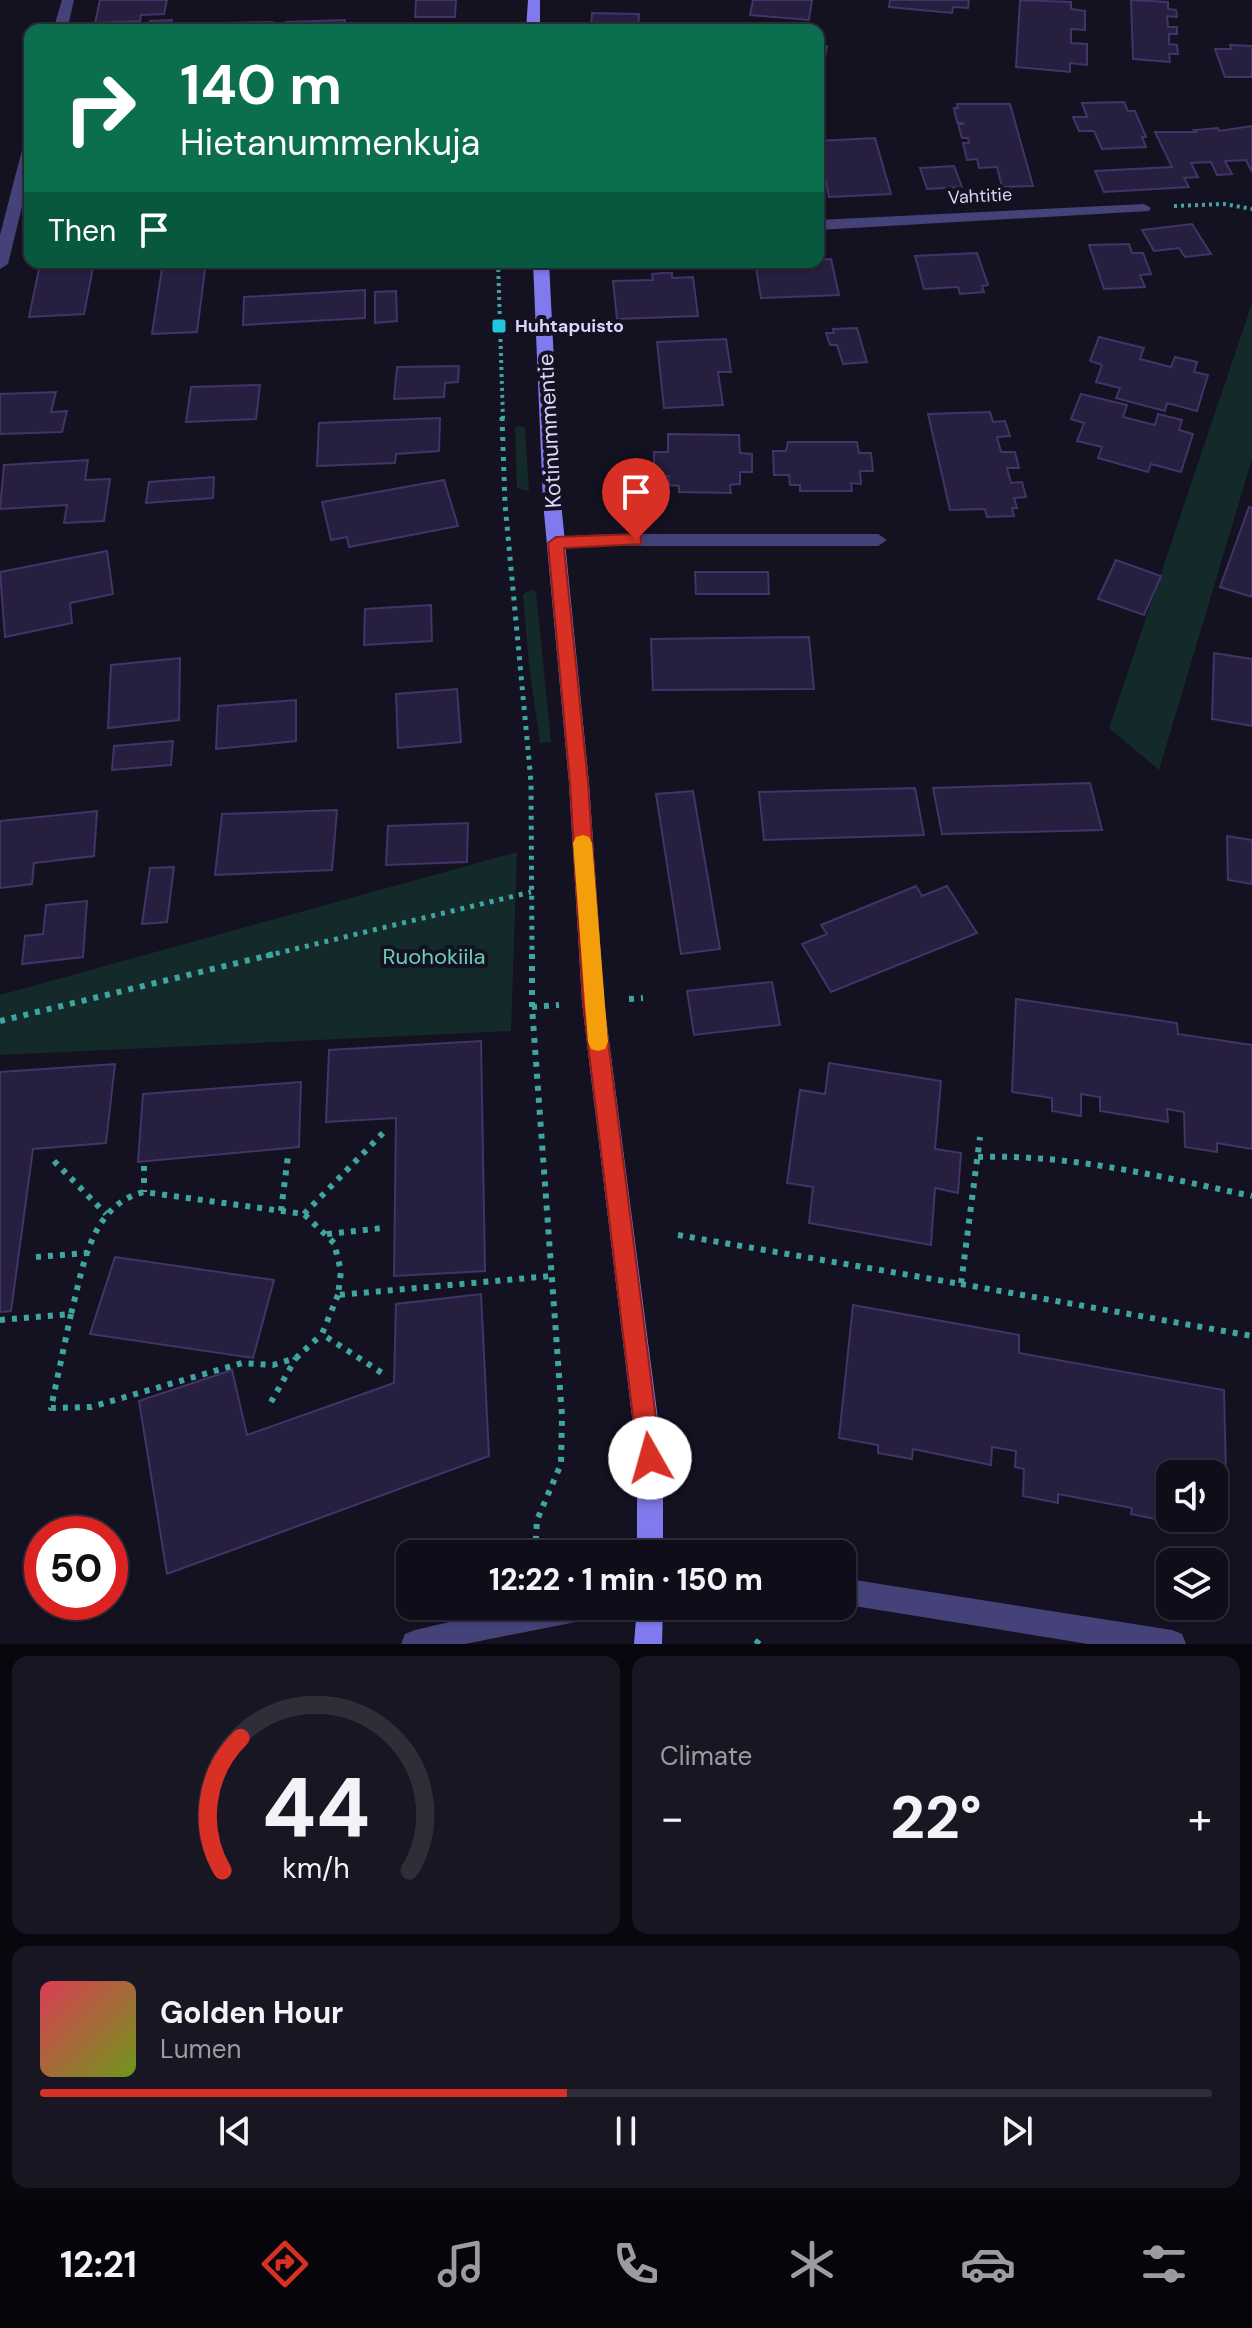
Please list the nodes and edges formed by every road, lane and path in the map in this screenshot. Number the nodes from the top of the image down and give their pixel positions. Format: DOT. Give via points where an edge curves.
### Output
graph roads {
  1 [pos="68,0"];
  2 [pos="534,0"];
  3 [pos="62,24"];
  4 [pos="533,24"];
  5 [pos="24,170"];
  6 [pos="1144,208"];
  7 [pos="1252,209"];
  8 [pos="824,225"];
  9 [pos="0,264"];
  10 [pos="498,268"];
  11 [pos="541,268"];
  12 [pos="878,540"];
  13 [pos="556,543"];
  14 [pos="531,892"];
  15 [pos="0,1021"];
  16 [pos="383,1133"];
  17 [pos="980,1137"];
  18 [pos="288,1156"];
  19 [pos="978,1157"];
  20 [pos="54,1161"];
  21 [pos="144,1166"];
  22 [pos="144,1192"];
  23 [pos="1252,1196"];
  24 [pos="281,1211"];
  25 [pos="106,1214"];
  26 [pos="304,1214"];
  27 [pos="383,1228"];
  28 [pos="326,1234"];
  29 [pos="678,1235"];
  30 [pos="88,1253"];
  31 [pos="36,1257"];
  32 [pos="551,1276"];
  33 [pos="961,1284"];
  34 [pos="338,1295"];
  35 [pos="71,1314"];
  36 [pos="0,1320"];
  37 [pos="322,1334"];
  38 [pos="1252,1336"];
  39 [pos="296,1358"];
  40 [pos="382,1373"];
  41 [pos="271,1402"];
  42 [pos="536,1540"];
  43 [pos="650,1540"];
  44 [pos="856,1593"];
  45 [pos="512,1620"];
  46 [pos="649,1620"];
  47 [pos="415,1644"];
  48 [pos="648,1644"];
  49 [pos="1172,1644"];
  1 -- 3 [label="street"];
  2 -- 4 [label="main road"];
  5 -- 9 [label="street"];
  6 -- 7 [label="path" via="1210,203"];
  6 -- 8 [label="street, Vahtitie"];
  10 -- 14 [label="path" via="505,504 531,782"];
  11 -- 13 [label="main road, Kotinummentie"];
  12 -- 13 [label="street"];
  13 -- 43 [label="main road, Kotinummentie" via="593,1002 650,1458"];
  14 -- 15 [label="path"];
  14 -- 32 [label="path" via="532,1007"];
  16 -- 26 [label="path"];
  17 -- 19 [label="path"];
  18 -- 24 [label="path"];
  19 -- 23 [label="path" via="1015,1154 1076,1160"];
  19 -- 33 [label="path"];
  20 -- 25 [label="path"];
  21 -- 22 [label="path"];
  22 -- 24 [label="path"];
  22 -- 25 [label="path" via="122,1198"];
  24 -- 26 [label="path"];
  25 -- 30 [label="path"];
  26 -- 28 [label="path"];
  27 -- 28 [label="path"];
  28 -- 34 [label="path" via="334,1243 341,1271"];
  29 -- 33 [label="path"];
  30 -- 31 [label="path"];
  30 -- 35 [label="path"];
  32 -- 34 [label="path"];
  32 -- 42 [label="path" via="561,1464 537,1520"];
  33 -- 38 [label="path"];
  34 -- 37 [label="path"];
  35 -- 36 [label="path"];
  35 -- 39 [label="path" via="51,1408 91,1407 242,1363 273,1365"];
  37 -- 39 [label="path"];
  37 -- 40 [label="path"];
  39 -- 41 [label="path"];
  44 -- 49 [label="street"];
  45 -- 47 [label="street"];
  46 -- 48 [label="main road"];
}
